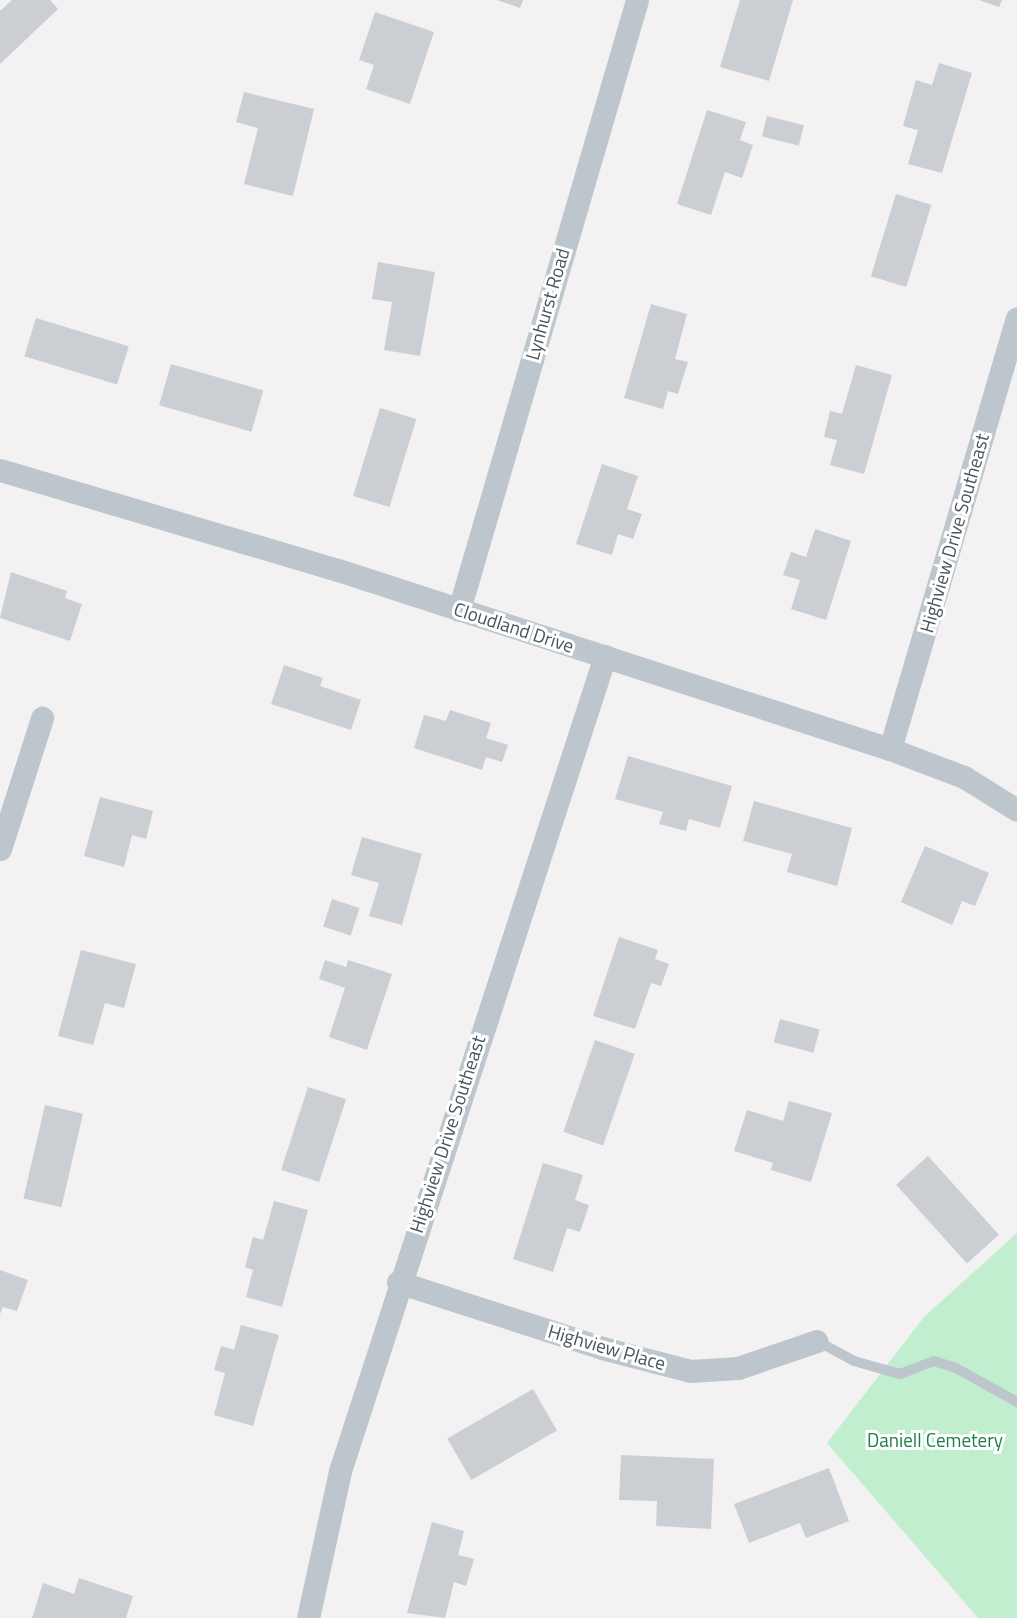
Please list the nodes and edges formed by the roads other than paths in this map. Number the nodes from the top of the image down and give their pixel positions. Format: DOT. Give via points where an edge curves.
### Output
graph roads {
  1 [pos="637,0"];
  2 [pos="1017,318"];
  3 [pos="0,470"];
  4 [pos="459,610"];
  5 [pos="604,656"];
  6 [pos="42,718"];
  7 [pos="890,749"];
  8 [pos="1017,810"];
  9 [pos="0,849"];
  10 [pos="398,1282"];
  11 [pos="817,1341"];
  12 [pos="1017,1402"];
  13 [pos="308,1618"];
  1 -- 4 [label="street, Lynhurst Road"];
  2 -- 7 [label="street, Highview Drive Southeast"];
  3 -- 4 [label="street, Cloudland Drive"];
  4 -- 5 [label="street, Cloudland Drive"];
  5 -- 7 [label="street, Cloudland Drive"];
  5 -- 10 [label="street, Highview Drive Southeast"];
  6 -- 9 [label="street"];
  7 -- 8 [label="street, Cloudland Drive" via="964,777"];
  10 -- 11 [label="street, Highview Place" via="602,1348 690,1371 738,1368"];
  10 -- 13 [label="street, Highview Drive Southeast" via="340,1471"];
  11 -- 12 [label="lane" via="854,1361 900,1374 934,1361"];
}
